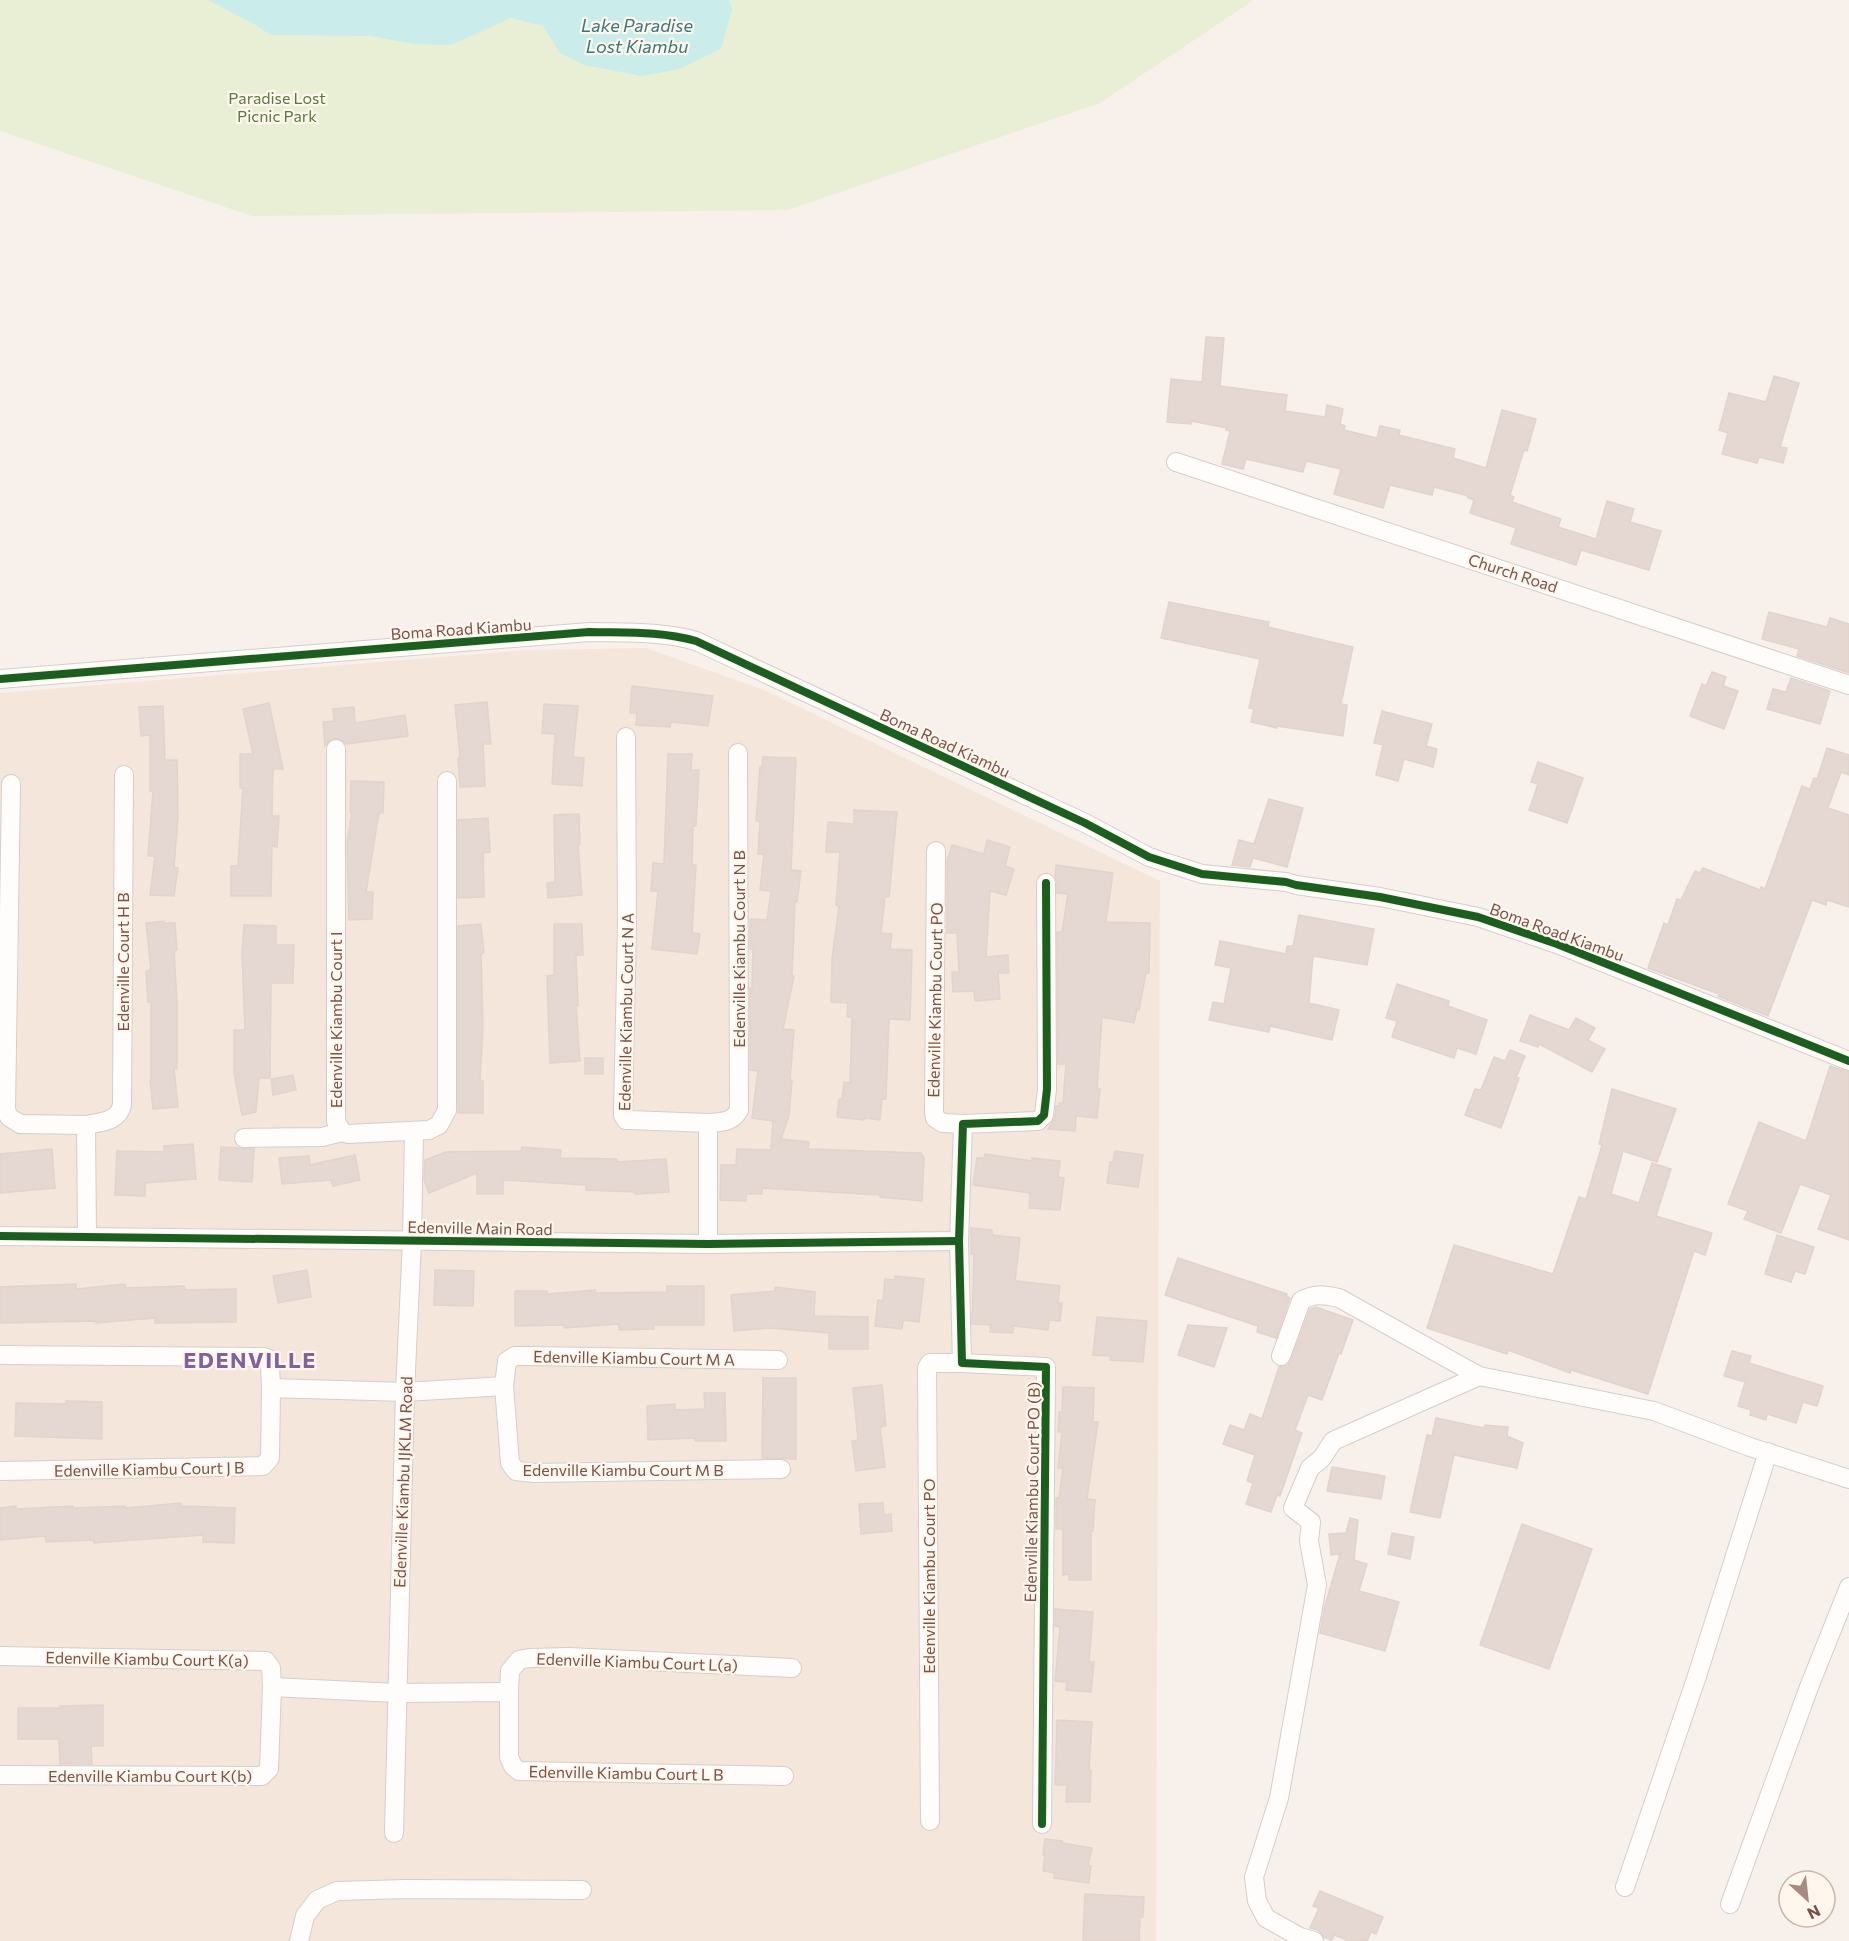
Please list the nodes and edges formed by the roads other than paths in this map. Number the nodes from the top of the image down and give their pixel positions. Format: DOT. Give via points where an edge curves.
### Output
graph roads {
  1 [pos="1176,462"];
  2 [pos="0,679"];
  3 [pos="1849,685"];
  4 [pos="626,737"];
  5 [pos="336,749"];
  6 [pos="738,753"];
  7 [pos="124,775"];
  8 [pos="447,781"];
  9 [pos="11,784"];
  10 [pos="936,851"];
  11 [pos="1046,883"];
  12 [pos="1849,1061"];
  13 [pos="708,1123"];
  14 [pos="963,1124"];
  15 [pos="86,1125"];
  16 [pos="342,1132"];
  17 [pos="414,1132"];
  18 [pos="244,1138"];
  19 [pos="0,1236"];
  20 [pos="87,1236"];
  21 [pos="412,1240"];
  22 [pos="959,1241"];
  23 [pos="708,1244"];
  24 [pos="0,1355"];
  25 [pos="1281,1356"];
  26 [pos="778,1360"];
  27 [pos="962,1363"];
  28 [pos="1479,1377"];
  29 [pos="504,1386"];
  30 [pos="271,1388"];
  31 [pos="405,1392"];
  32 [pos="1768,1452"];
  33 [pos="781,1469"];
  34 [pos="0,1471"];
  35 [pos="1849,1479"];
  36 [pos="1849,1587"];
  37 [pos="0,1656"];
  38 [pos="792,1668"];
  39 [pos="272,1687"];
  40 [pos="509,1692"];
  41 [pos="397,1693"];
  42 [pos="0,1775"];
  43 [pos="784,1776"];
  44 [pos="930,1821"];
  45 [pos="1042,1824"];
  46 [pos="394,1833"];
  47 [pos="1625,1887"];
  48 [pos="582,1890"];
  49 [pos="1730,1904"];
  50 [pos="299,1941"];
  51 [pos="1314,1941"];
  1 -- 3 [label="street, Church Road"];
  2 -- 12 [label="street, Boma Road Kiambu" via="589,632 673,635 696,641 1085,823 1149,857 1202,874 1286,882 1478,917 1557,944"];
  4 -- 13 [label="street, Edenville Kiambu Court N A" via="623,1115 626,1120"];
  5 -- 16 [label="street, Edenville Kiambu Court I" via="336,1121"];
  6 -- 13 [label="street, Edenville Kiambu Court N B" via="739,1110 731,1120"];
  7 -- 15 [label="street, Edenville Court H B" via="122,1105 117,1116"];
  8 -- 17 [label="street, Edenville Kiambu Court I" via="447,1110 439,1125"];
  9 -- 15 [label="street, Edenville Court H B" via="6,1110 20,1124"];
  10 -- 14 [label="street, Edenville Kiambu Court PO" via="933,1112 943,1123"];
  11 -- 14 [label="street" via="1044,1115 1038,1121"];
  13 -- 23 [label="street"];
  14 -- 22 [label="street"];
  15 -- 20 [label="street"];
  16 -- 17 [label="street, Edenville Kiambu Court I"];
  16 -- 18 [label="street" via="322,1137"];
  17 -- 21 [label="street, Edenville Kiambu IJKLM Road"];
  19 -- 20 [label="street, Edenville Main Road"];
  20 -- 21 [label="street, Edenville Main Road"];
  21 -- 23 [label="street, Edenville Main Road"];
  21 -- 31 [label="street, Edenville Kiambu IJKLM Road"];
  22 -- 23 [label="street, Edenville Main Road"];
  22 -- 27 [label="street"];
  24 -- 30 [label="street, Edenville Kiambu Court J B" via="263,1357 270,1364"];
  25 -- 28 [label="street" via="1301,1301 1320,1294 1339,1298"];
  26 -- 29 [label="street, Edenville Kiambu Court M A" via="516,1356 507,1361"];
  27 -- 44 [label="street, Edenville Kiambu Court PO" via="930,1364 927,1368"];
  27 -- 45 [label="street, Edenville Kiambu Court PO (B)" via="1047,1367"];
  28 -- 32 [label="street" via="1654,1411"];
  28 -- 51 [label="street" via="1333,1441 1311,1468 1293,1508 1311,1522 1309,1541 1317,1585 1279,1798 1254,1877 1257,1901 1266,1918"];
  29 -- 31 [label="street"];
  29 -- 33 [label="street, Edenville Kiambu Court M B" via="510,1463 516,1471"];
  30 -- 31 [label="street"];
  30 -- 34 [label="street, Edenville Kiambu Court J B" via="270,1458 263,1466"];
  31 -- 41 [label="street, Edenville Kiambu IJKLM Road"];
  32 -- 35 [label="street"];
  32 -- 47 [label="street"];
  36 -- 49 [label="street"];
  37 -- 39 [label="street, Edenville Kiambu Court K(a)" via="266,1661 271,1668"];
  38 -- 40 [label="street, Edenville Kiambu Court L(a)" via="529,1658 519,1660 510,1671"];
  39 -- 41 [label="street"];
  39 -- 42 [label="street, Edenville Kiambu Court K(b)" via="269,1769 262,1776"];
  40 -- 41 [label="street"];
  40 -- 43 [label="street, Edenville Kiambu Court L B" via="509,1757 519,1771"];
  41 -- 46 [label="street, Edenville Kiambu IJKLM Road"];
  48 -- 50 [label="street" via="337,1891 317,1900 305,1916"];
}
